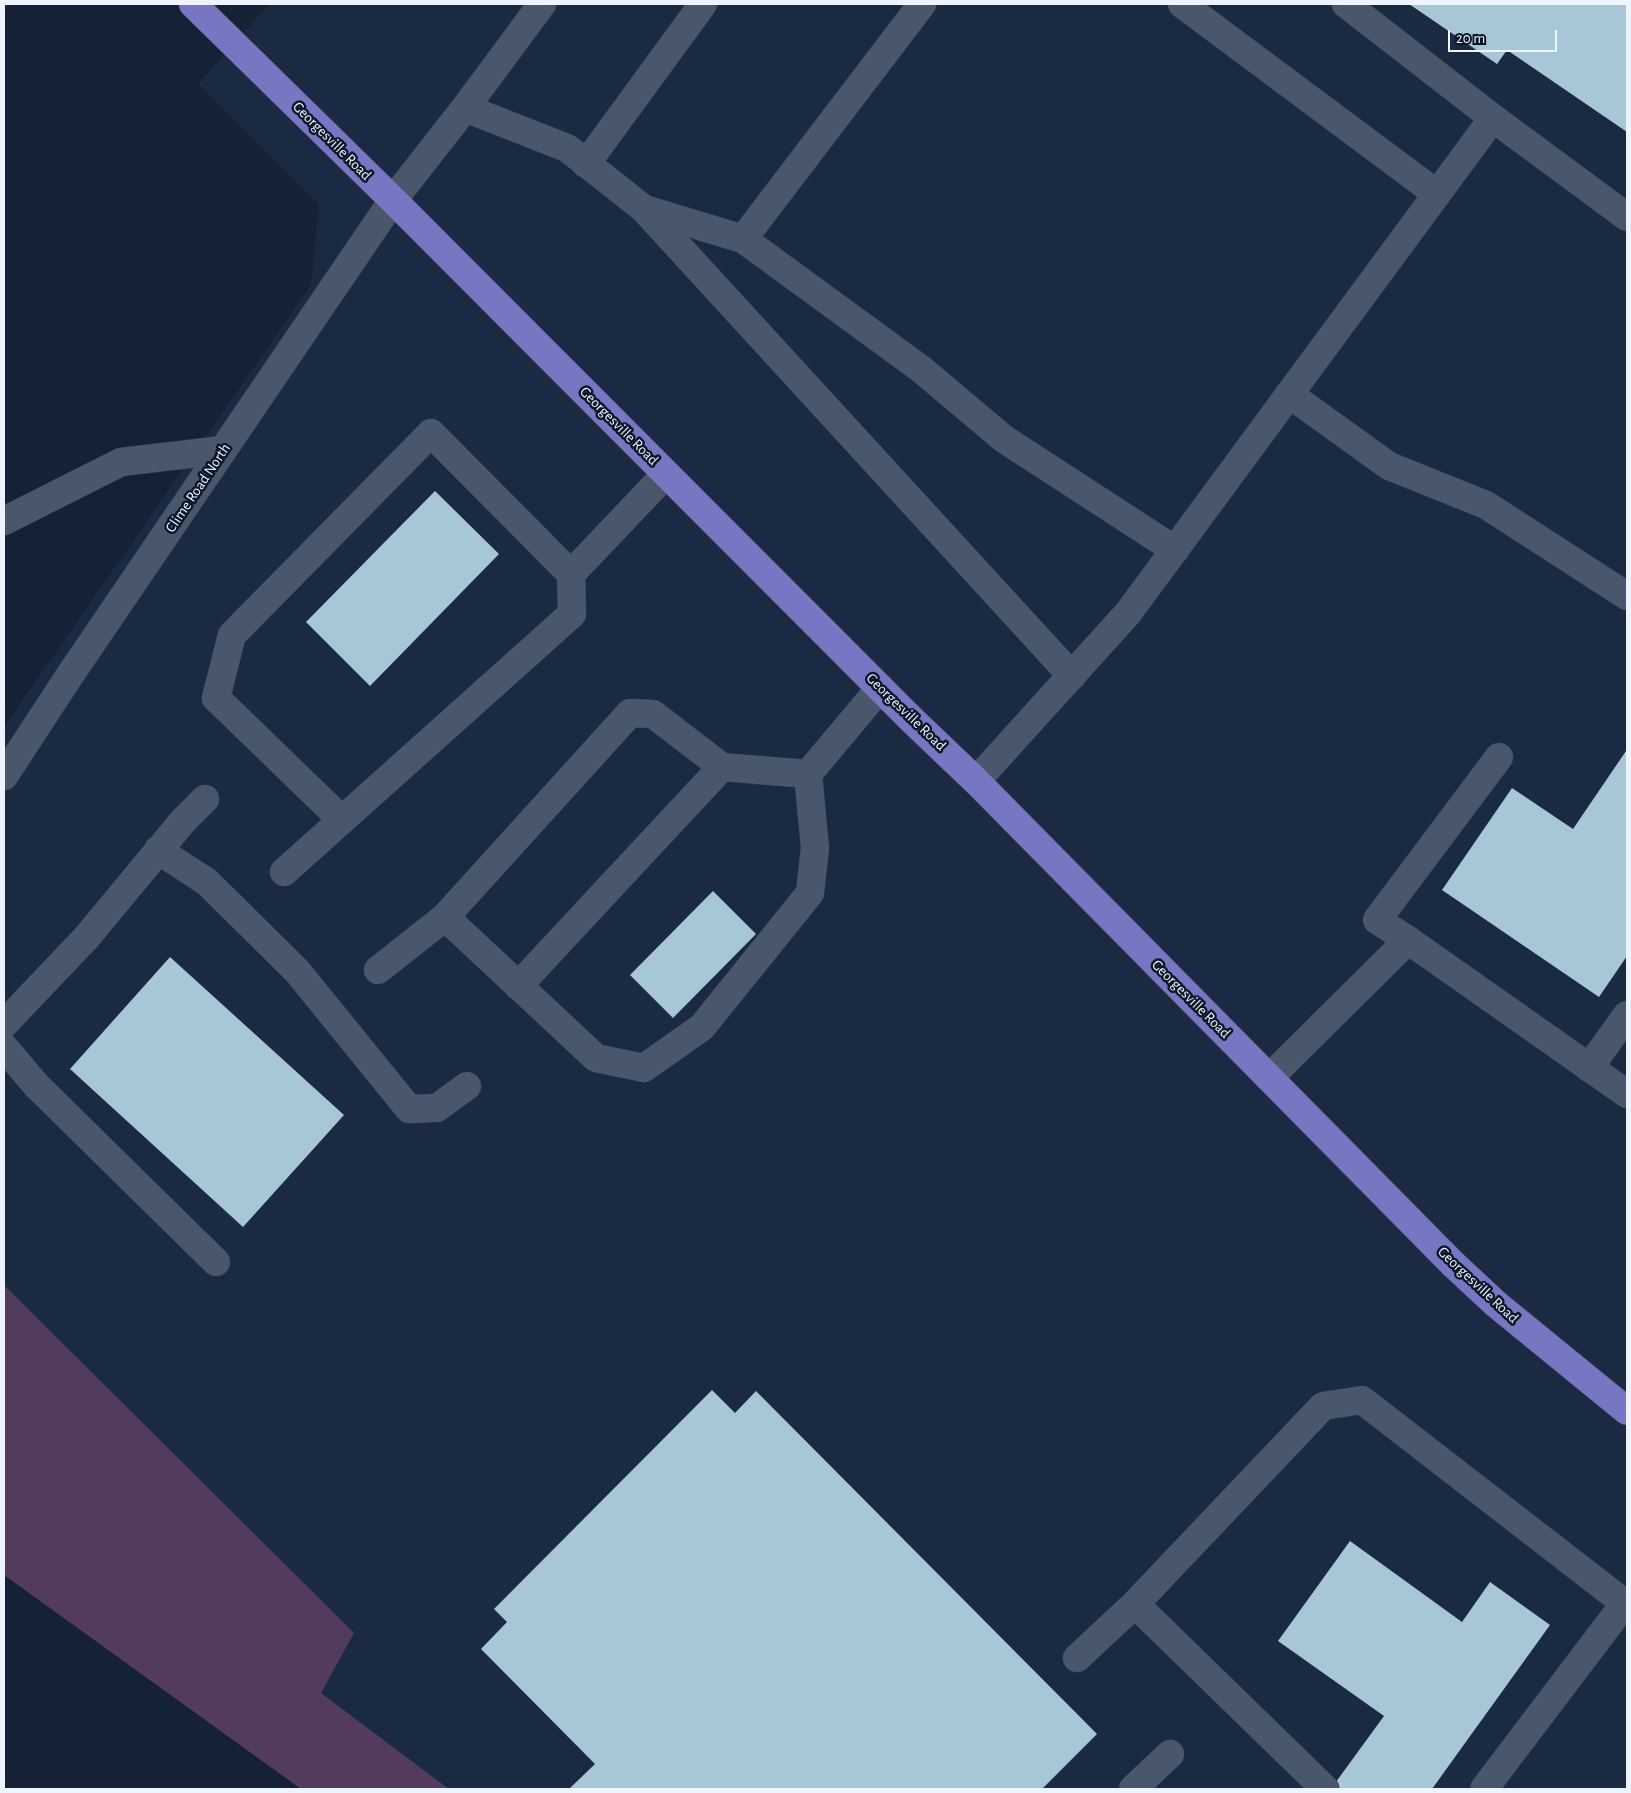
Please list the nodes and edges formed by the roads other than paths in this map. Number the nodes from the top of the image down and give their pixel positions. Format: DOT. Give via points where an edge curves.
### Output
graph roads {
  1 [pos="193,4"];
  2 [pos="542,4"];
  3 [pos="703,4"];
  4 [pos="922,4"];
  5 [pos="1182,4"];
  6 [pos="1346,4"];
  7 [pos="464,108"];
  8 [pos="1493,118"];
  9 [pos="586,164"];
  10 [pos="1437,194"];
  11 [pos="393,200"];
  12 [pos="644,209"];
  13 [pos="1627,217"];
  14 [pos="743,239"];
  15 [pos="1289,394"];
  16 [pos="223,450"];
  17 [pos="666,474"];
  18 [pos="4,521"];
  19 [pos="1175,550"];
  20 [pos="571,574"];
  21 [pos="1627,596"];
  22 [pos="1072,676"];
  23 [pos="880,688"];
  24 [pos="1499,757"];
  25 [pos="722,767"];
  26 [pos="808,774"];
  27 [pos="4,776"];
  28 [pos="976,780"];
  29 [pos="205,799"];
  30 [pos="342,820"];
  31 [pos="158,850"];
  32 [pos="284,872"];
  33 [pos="445,918"];
  34 [pos="1408,940"];
  35 [pos="378,970"];
  36 [pos="518,986"];
  37 [pos="1627,1015"];
  38 [pos="4,1024"];
  39 [pos="4,1047"];
  40 [pos="1589,1068"];
  41 [pos="1269,1078"];
  42 [pos="468,1086"];
  43 [pos="1627,1094"];
  44 [pos="216,1262"];
  45 [pos="1627,1411"];
  46 [pos="1135,1604"];
  47 [pos="1626,1604"];
  48 [pos="1077,1658"];
  49 [pos="1170,1754"];
  50 [pos="1133,1789"];
  51 [pos="1325,1789"];
  52 [pos="1484,1789"];
  1 -- 11 [label="main road, Georgesville Road"];
  2 -- 7 [label="street, Clime Road North"];
  3 -- 9 [label="street"];
  4 -- 14 [label="street"];
  5 -- 10 [label="street"];
  6 -- 8 [label="street"];
  7 -- 9 [label="street" via="567,148"];
  7 -- 11 [label="street, Clime Road North"];
  8 -- 10 [label="street"];
  8 -- 13 [label="street"];
  9 -- 12 [label="street"];
  10 -- 15 [label="street"];
  11 -- 16 [label="street, Clime Road North"];
  11 -- 17 [label="main road, Georgesville Road"];
  12 -- 14 [label="street"];
  12 -- 22 [label="street"];
  14 -- 19 [label="street" via="921,369 1004,439"];
  15 -- 19 [label="street"];
  15 -- 21 [label="street" via="1389,466 1486,505"];
  16 -- 18 [label="street" via="121,462"];
  16 -- 27 [label="street, Clime Road North"];
  17 -- 20 [label="street"];
  17 -- 23 [label="main road, Georgesville Road"];
  19 -- 22 [label="street" via="1128,613"];
  20 -- 30 [label="street" via="572,614"];
  20 -- 30 [label="street" via="431,433 232,634 216,698"];
  22 -- 28 [label="street"];
  23 -- 26 [label="street"];
  23 -- 28 [label="main road, Georgesville Road"];
  24 -- 34 [label="street" via="1377,920"];
  25 -- 26 [label="street"];
  25 -- 33 [label="street" via="653,714 630,713"];
  25 -- 36 [label="street"];
  26 -- 36 [label="street" via="815,848 810,893 702,1027 644,1068 596,1058"];
  28 -- 41 [label="main road, Georgesville Road"];
  29 -- 31 [label="street"];
  30 -- 32 [label="street"];
  31 -- 38 [label="street" via="86,938"];
  31 -- 42 [label="street" via="207,882 297,971 409,1109 437,1108"];
  33 -- 35 [label="street"];
  33 -- 36 [label="street"];
  34 -- 40 [label="street"];
  34 -- 41 [label="street"];
  37 -- 40 [label="street"];
  39 -- 44 [label="street" via="36,1085"];
  40 -- 43 [label="street"];
  41 -- 45 [label="main road, Georgesville Road" via="1496,1304"];
  46 -- 47 [label="street" via="1323,1406 1362,1400"];
  46 -- 48 [label="street"];
  46 -- 51 [label="street"];
  47 -- 52 [label="street"];
  49 -- 50 [label="street"];
}
